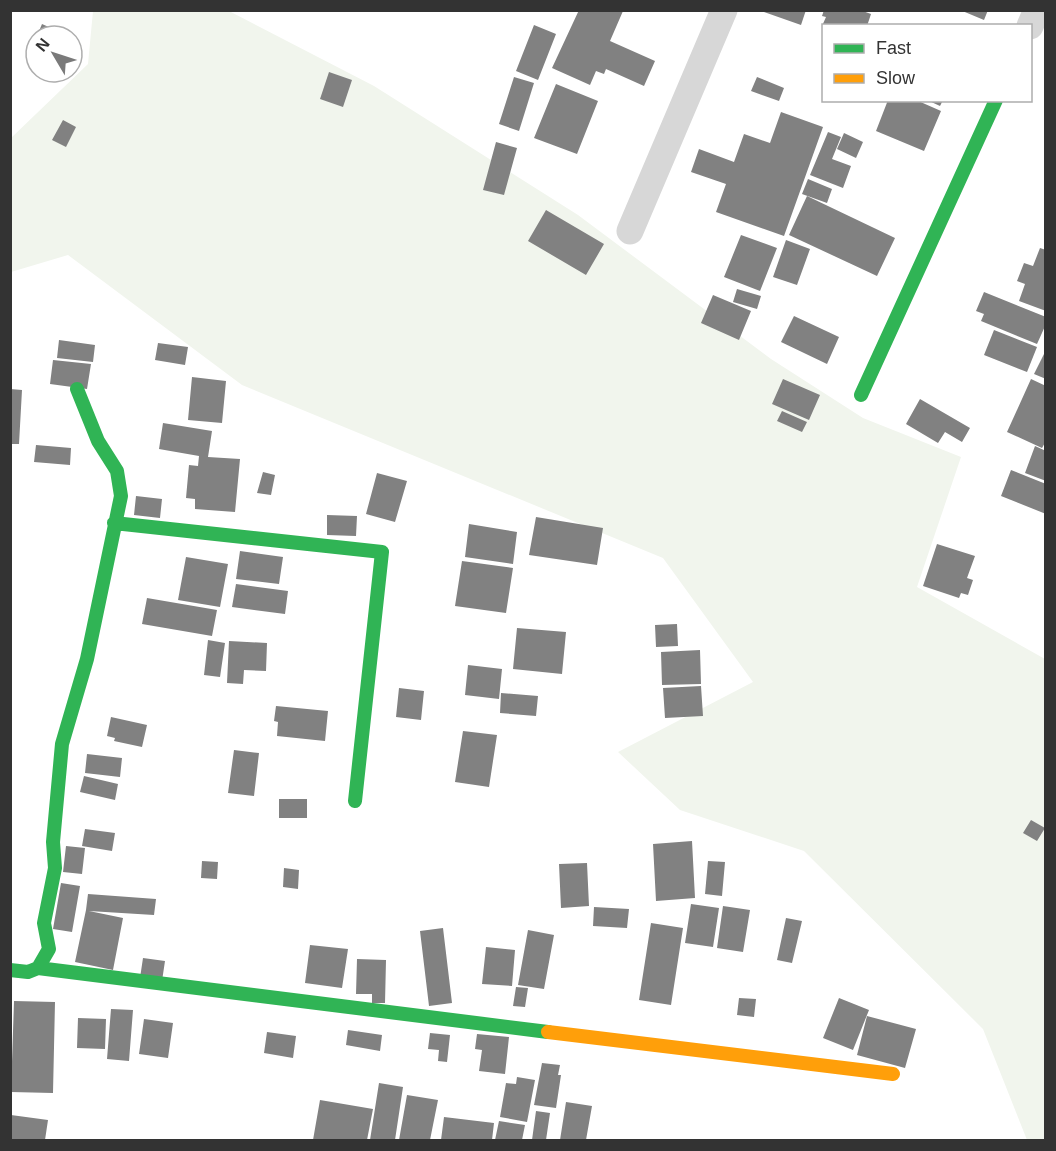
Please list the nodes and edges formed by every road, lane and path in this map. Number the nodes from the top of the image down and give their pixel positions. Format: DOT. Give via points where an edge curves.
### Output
graph roads {
  1 [pos="724,10"];
  2 [pos="1037,10"];
  3 [pos="1031,24"];
  4 [pos="995,102"];
  5 [pos="630,231"];
  6 [pos="77,389"];
  7 [pos="861,395"];
  8 [pos="114,523"];
  9 [pos="356,801"];
  10 [pos="38,968"];
  11 [pos="10,969"];
  12 [pos="893,1074"];
  1 -- 5 [label="street"];
  2 -- 3 [label="street"];
  4 -- 7 [label="street"];
  6 -- 8 [label="street" via="98,442 121,481"];
  8 -- 9 [label="street" via="382,552"];
  8 -- 10 [label="street" via="87,659 62,744 55,811 55,868 44,923 50,950"];
  10 -- 11 [label="street" via="28,972"];
  10 -- 12 [label="street"];
}
